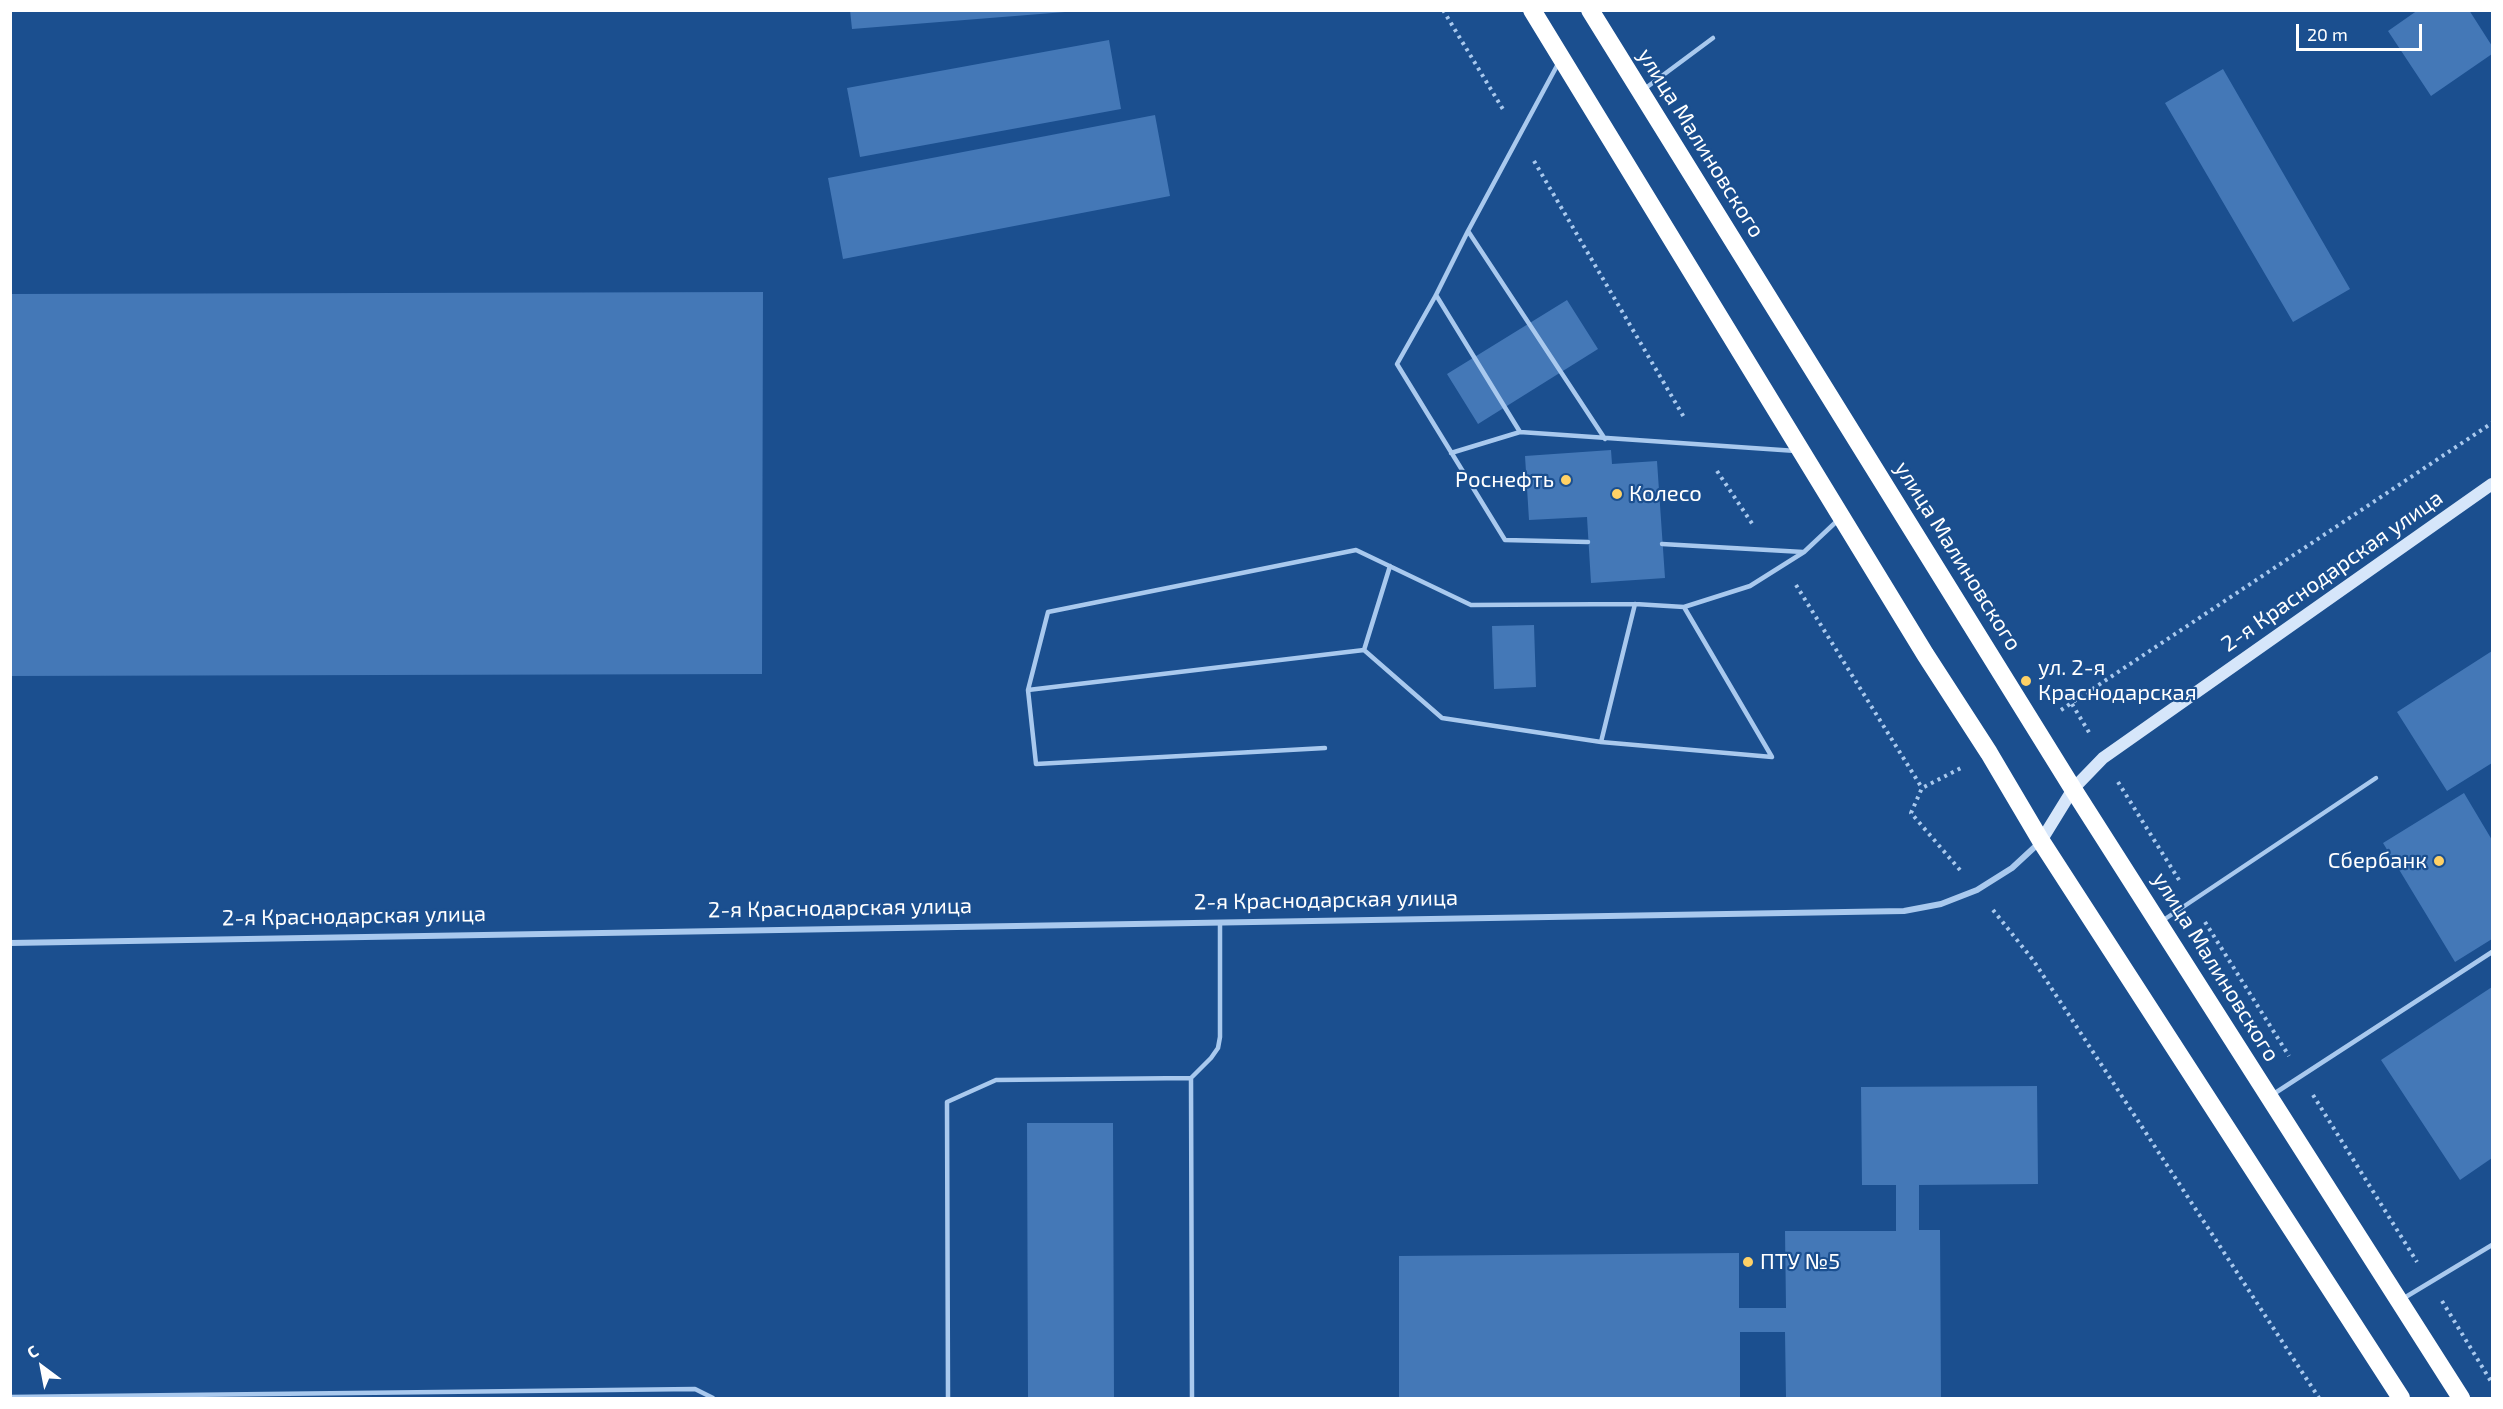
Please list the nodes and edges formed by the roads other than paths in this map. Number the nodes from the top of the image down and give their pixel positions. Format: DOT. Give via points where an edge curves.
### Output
graph roads {
  1 [pos="1532,10"];
  2 [pos="1590,10"];
  3 [pos="1713,38"];
  4 [pos="1561,58"];
  5 [pos="1640,92"];
  6 [pos="1468,231"];
  7 [pos="1436,295"];
  8 [pos="1520,432"];
  9 [pos="1605,440"];
  10 [pos="1801,452"];
  11 [pos="1451,453"];
  12 [pos="2493,484"];
  13 [pos="1841,517"];
  14 [pos="1588,542"];
  15 [pos="1662,544"];
  16 [pos="1804,552"];
  17 [pos="1390,566"];
  18 [pos="1635,604"];
  19 [pos="1684,607"];
  20 [pos="1364,650"];
  21 [pos="1028,690"];
  22 [pos="1600,741"];
  23 [pos="1325,748"];
  24 [pos="2376,778"];
  25 [pos="2073,789"];
  26 [pos="2041,841"];
  27 [pos="1220,923"];
  28 [pos="2159,923"];
  29 [pos="10,944"];
  30 [pos="2493,952"];
  31 [pos="1191,1078"];
  32 [pos="2270,1097"];
  33 [pos="2493,1245"];
  34 [pos="2399,1301"];
  35 [pos="10,1397"];
  36 [pos="713,1398"];
  37 [pos="948,1398"];
  38 [pos="1192,1398"];
  39 [pos="2401,1398"];
  40 [pos="2461,1398"];
  1 -- 4 [label="highway"];
  2 -- 5 [label="highway, улица Малиновского"];
  3 -- 5 [label="lane"];
  4 -- 6 [label="lane"];
  4 -- 10 [label="highway"];
  5 -- 25 [label="highway, улица Малиновского"];
  6 -- 7 [label="lane"];
  6 -- 9 [label="lane"];
  7 -- 8 [label="lane"];
  7 -- 11 [label="lane" via="1397,364"];
  8 -- 9 [label="lane"];
  8 -- 11 [label="lane"];
  9 -- 10 [label="lane"];
  10 -- 13 [label="highway"];
  11 -- 14 [label="lane" via="1505,540"];
  12 -- 25 [label="street, 2-я Краснодарская улица" via="2103,758"];
  13 -- 16 [label="lane"];
  13 -- 26 [label="highway"];
  15 -- 16 [label="lane"];
  16 -- 19 [label="lane" via="1750,585"];
  17 -- 18 [label="lane" via="1471,605"];
  17 -- 20 [label="lane"];
  17 -- 21 [label="lane" via="1356,550 1048,612"];
  18 -- 19 [label="lane"];
  18 -- 22 [label="lane"];
  19 -- 22 [label="lane" via="1772,757"];
  20 -- 21 [label="lane"];
  20 -- 22 [label="lane" via="1442,718"];
  21 -- 23 [label="lane" via="1036,764"];
  24 -- 28 [label="lane"];
  25 -- 26 [label="street, 2-я Краснодарская улица"];
  25 -- 28 [label="highway, улица Малиновского"];
  26 -- 27 [label="street, 2-я Краснодарская улица" via="2012,868 1977,890 1941,904 1904,911"];
  26 -- 39 [label="highway"];
  27 -- 29 [label="street, 2-я Краснодарская улица"];
  27 -- 31 [label="lane" via="1218,1048"];
  28 -- 32 [label="highway, улица Малиновского"];
  30 -- 32 [label="lane"];
  31 -- 37 [label="lane" via="996,1080 947,1102"];
  31 -- 38 [label="lane"];
  32 -- 34 [label="highway, улица Малиновского"];
  33 -- 34 [label="lane"];
  34 -- 40 [label="highway, улица Малиновского"];
  35 -- 36 [label="lane" via="695,1389"];
}
